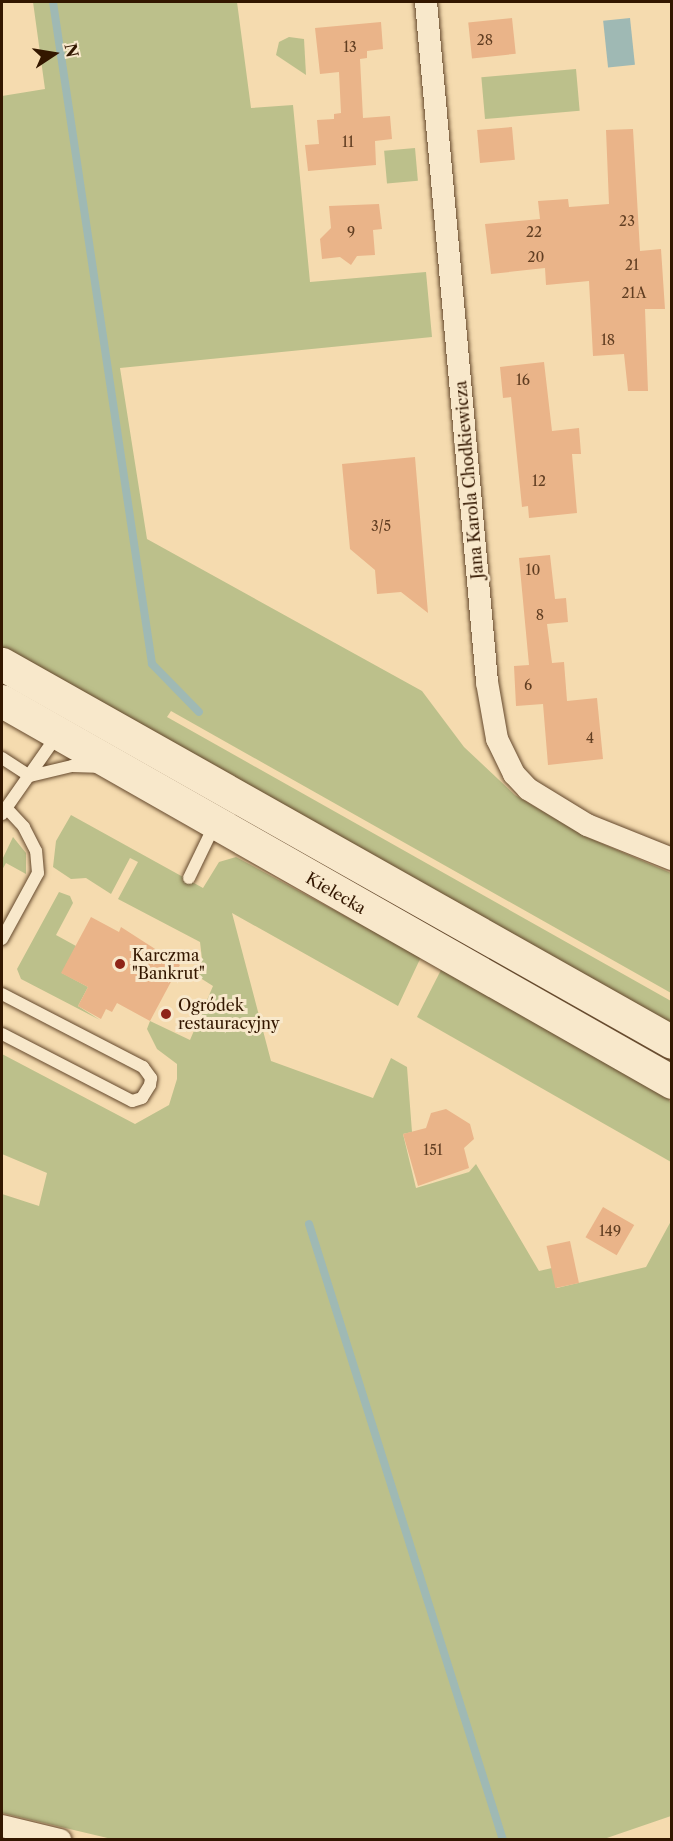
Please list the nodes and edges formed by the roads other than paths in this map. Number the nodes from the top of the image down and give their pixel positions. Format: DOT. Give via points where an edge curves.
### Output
graph roads {
  1 [pos="426,2"];
  2 [pos="2,664"];
  3 [pos="2,701"];
  4 [pos="55,712"];
  5 [pos="2,758"];
  6 [pos="127,775"];
  7 [pos="30,776"];
  8 [pos="4,811"];
  9 [pos="215,824"];
  10 [pos="672,859"];
  11 [pos="189,878"];
  12 [pos="2,939"];
  13 [pos="2,994"];
  14 [pos="2,1034"];
  15 [pos="672,1042"];
  16 [pos="672,1082"];
  17 [pos="2,1826"];
  18 [pos="60,1839"];
  1 -- 10 [label="street, Jana Karola Chodkiewicza" via="487,682 497,739 514,774 528,789 587,825"];
  2 -- 4 [label="main road, Kielecka"];
  3 -- 4 [label="main road, Kielecka"];
  4 -- 6 [label="main road, Kielecka"];
  4 -- 7 [label="lane"];
  4 -- 15 [label="main road, Kielecka"];
  5 -- 7 [label="lane"];
  6 -- 7 [label="lane" via="86,765"];
  6 -- 9 [label="main road, Kielecka"];
  7 -- 8 [label="lane"];
  8 -- 12 [label="lane" via="24,826 36,851 38,873"];
  9 -- 11 [label="lane"];
  9 -- 16 [label="main road, Kielecka"];
  13 -- 14 [label="lane" via="143,1067 151,1078 150,1085 142,1098 132,1101"];
  17 -- 18 [label="street"];
}
